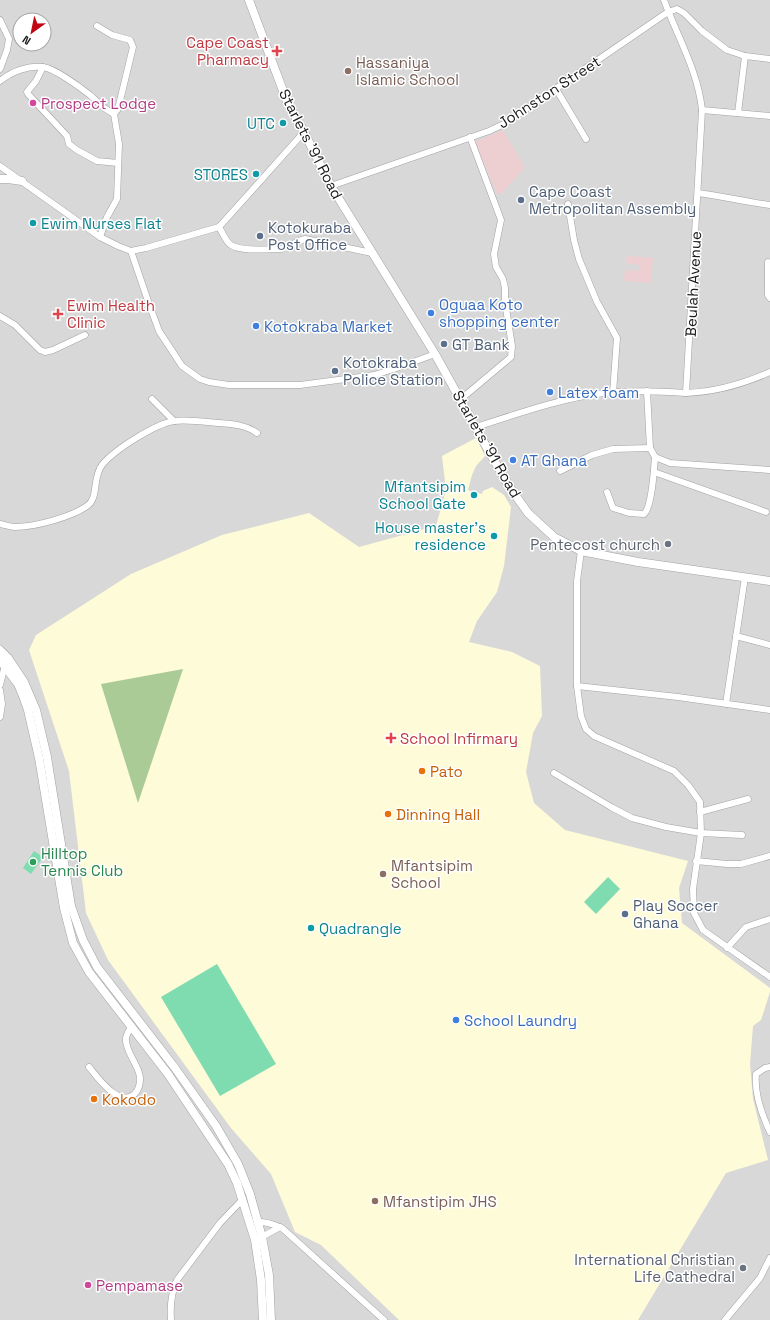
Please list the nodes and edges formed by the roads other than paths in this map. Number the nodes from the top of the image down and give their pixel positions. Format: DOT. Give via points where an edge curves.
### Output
graph roads {
  1 [pos="249,0"];
  2 [pos="664,0"];
  3 [pos="668,12"];
  4 [pos="0,20"];
  5 [pos="97,26"];
  6 [pos="744,56"];
  7 [pos="770,59"];
  8 [pos="43,67"];
  9 [pos="0,69"];
  10 [pos="0,77"];
  11 [pos="0,80"];
  12 [pos="556,89"];
  13 [pos="702,110"];
  14 [pos="738,113"];
  15 [pos="114,114"];
  16 [pos="770,116"];
  17 [pos="304,132"];
  18 [pos="470,137"];
  19 [pos="586,139"];
  20 [pos="118,163"];
  21 [pos="0,166"];
  22 [pos="0,179"];
  23 [pos="22,181"];
  24 [pos="331,186"];
  25 [pos="698,193"];
  26 [pos="568,204"];
  27 [pos="770,205"];
  28 [pos="220,227"];
  29 [pos="100,237"];
  30 [pos="131,251"];
  31 [pos="372,253"];
  32 [pos="768,262"];
  33 [pos="770,298"];
  34 [pos="0,316"];
  35 [pos="85,335"];
  36 [pos="435,354"];
  37 [pos="770,372"];
  38 [pos="648,391"];
  39 [pos="612,393"];
  40 [pos="686,393"];
  41 [pos="152,399"];
  42 [pos="461,399"];
  43 [pos="174,421"];
  44 [pos="476,427"];
  45 [pos="257,433"];
  46 [pos="650,448"];
  47 [pos="655,457"];
  48 [pos="770,470"];
  49 [pos="560,471"];
  50 [pos="654,472"];
  51 [pos="607,492"];
  52 [pos="766,512"];
  53 [pos="0,524"];
  54 [pos="581,551"];
  55 [pos="745,577"];
  56 [pos="770,581"];
  57 [pos="736,636"];
  58 [pos="770,645"];
  59 [pos="0,650"];
  60 [pos="4,661"];
  61 [pos="0,685"];
  62 [pos="577,686"];
  63 [pos="0,690"];
  64 [pos="726,704"];
  65 [pos="770,710"];
  66 [pos="0,717"];
  67 [pos="554,773"];
  68 [pos="748,799"];
  69 [pos="700,812"];
  70 [pos="701,833"];
  71 [pos="742,835"];
  72 [pos="770,856"];
  73 [pos="696,861"];
  74 [pos="770,919"];
  75 [pos="727,948"];
  76 [pos="770,977"];
  77 [pos="131,1027"];
  78 [pos="89,1067"];
  79 [pos="770,1067"];
  80 [pos="770,1132"];
  81 [pos="240,1168"];
  82 [pos="232,1173"];
  83 [pos="243,1199"];
  84 [pos="259,1222"];
  85 [pos="280,1227"];
  86 [pos="259,1239"];
  87 [pos="770,1258"];
  88 [pos="171,1320"];
  89 [pos="263,1320"];
  90 [pos="272,1320"];
  91 [pos="384,1320"];
  92 [pos="725,1320"];
  1 -- 17 [label="street, Starlets '91 Road" via="288,104"];
  2 -- 3 [label="street, Beulah Avenue"];
  3 -- 6 [label="street" via="681,10 702,31 727,50"];
  3 -- 12 [label="street, Johnston Street"];
  3 -- 13 [label="street, Beulah Avenue" via="698,88"];
  4 -- 9 [label="street" via="9,39"];
  5 -- 15 [label="street" via="112,35 130,40 133,47 118,109"];
  6 -- 7 [label="street"];
  6 -- 14 [label="street"];
  8 -- 11 [label="street" via="22,69"];
  8 -- 15 [label="street" via="54,70"];
  8 -- 20 [label="street" via="28,94 77,150 97,161"];
  10 -- 11 [label="street"];
  12 -- 18 [label="street, Johnston Street" via="504,124"];
  12 -- 19 [label="street"];
  13 -- 14 [label="street"];
  13 -- 25 [label="street, Beulah Avenue"];
  14 -- 16 [label="street"];
  15 -- 20 [label="street" via="119,144"];
  17 -- 24 [label="street, Starlets '91 Road"];
  17 -- 28 [label="street"];
  18 -- 24 [label="street, Johnston Street"];
  18 -- 42 [label="street" via="501,220 494,254 505,288 512,346 511,357"];
  20 -- 29 [label="street" via="117,199"];
  21 -- 23 [label="street"];
  22 -- 23 [label="street"];
  23 -- 29 [label="street"];
  24 -- 31 [label="street, Starlets '91 Road"];
  25 -- 27 [label="street"];
  25 -- 40 [label="street, Beulah Avenue"];
  26 -- 39 [label="street" via="579,259 597,302 617,338"];
  28 -- 30 [label="street"];
  28 -- 31 [label="street" via="228,242 243,248 281,249 305,239"];
  29 -- 30 [label="street"];
  30 -- 36 [label="street" via="163,336 182,366 200,379 229,385 300,385 381,373"];
  31 -- 36 [label="street, Starlets '91 Road"];
  32 -- 33 [label="street"];
  34 -- 35 [label="street" via="45,352"];
  36 -- 42 [label="street, Starlets '91 Road"];
  37 -- 40 [label="street" via="719,390"];
  38 -- 39 [label="street"];
  38 -- 40 [label="street"];
  38 -- 46 [label="street"];
  39 -- 44 [label="street" via="536,408"];
  41 -- 43 [label="street"];
  42 -- 44 [label="street, Starlets '91 Road"];
  43 -- 45 [label="street" via="232,424 252,429"];
  43 -- 53 [label="street" via="143,434 107,460 96,475 94,498 88,506 42,523 14,527"];
  44 -- 54 [label="street, Starlets '91 Road" via="511,489 528,512 554,537"];
  46 -- 47 [label="street"];
  46 -- 49 [label="street" via="613,449 592,455"];
  47 -- 48 [label="street" via="670,462"];
  47 -- 50 [label="street"];
  50 -- 51 [label="street" via="648,511 644,514 613,508"];
  50 -- 52 [label="street"];
  54 -- 55 [label="street, Starlets '91 Road"];
  54 -- 62 [label="street" via="577,581"];
  55 -- 56 [label="street, Starlets '91 Road"];
  55 -- 57 [label="street"];
  57 -- 58 [label="street"];
  57 -- 64 [label="street"];
  59 -- 60 [label="street"];
  60 -- 61 [label="street"];
  60 -- 77 [label="street" via="18,684 29,717 39,758 64,908 73,943 89,972"];
  60 -- 81 [label="street" via="24,682 36,710 47,757 72,906 83,940 97,967 216,1126"];
  62 -- 64 [label="street"];
  62 -- 69 [label="street" via="581,716 586,729 594,736 674,771 700,802"];
  63 -- 66 [label="street"];
  64 -- 65 [label="street"];
  67 -- 70 [label="street" via="632,818"];
  68 -- 69 [label="street"];
  69 -- 70 [label="street"];
  70 -- 71 [label="street"];
  70 -- 73 [label="street"];
  72 -- 73 [label="street" via="741,864"];
  73 -- 75 [label="street" via="692,889 694,913 703,930"];
  74 -- 75 [label="street" via="746,927"];
  75 -- 76 [label="street"];
  77 -- 78 [label="street" via="126,1039 127,1047 140,1074 139,1086 135,1093 119,1097 112,1093"];
  77 -- 82 [label="street" via="168,1074"];
  79 -- 80 [label="street" via="756,1074 755,1084 763,1117"];
  81 -- 82 [label="street"];
  81 -- 84 [label="street"];
  82 -- 83 [label="street"];
  83 -- 86 [label="street"];
  83 -- 88 [label="street" via="220,1224 177,1280 171,1303"];
  84 -- 85 [label="street" via="268,1222"];
  84 -- 86 [label="street"];
  85 -- 86 [label="street"];
  85 -- 91 [label="street"];
  86 -- 89 [label="street"];
  86 -- 90 [label="street" via="269,1275"];
  87 -- 92 [label="street" via="760,1278"];
}
